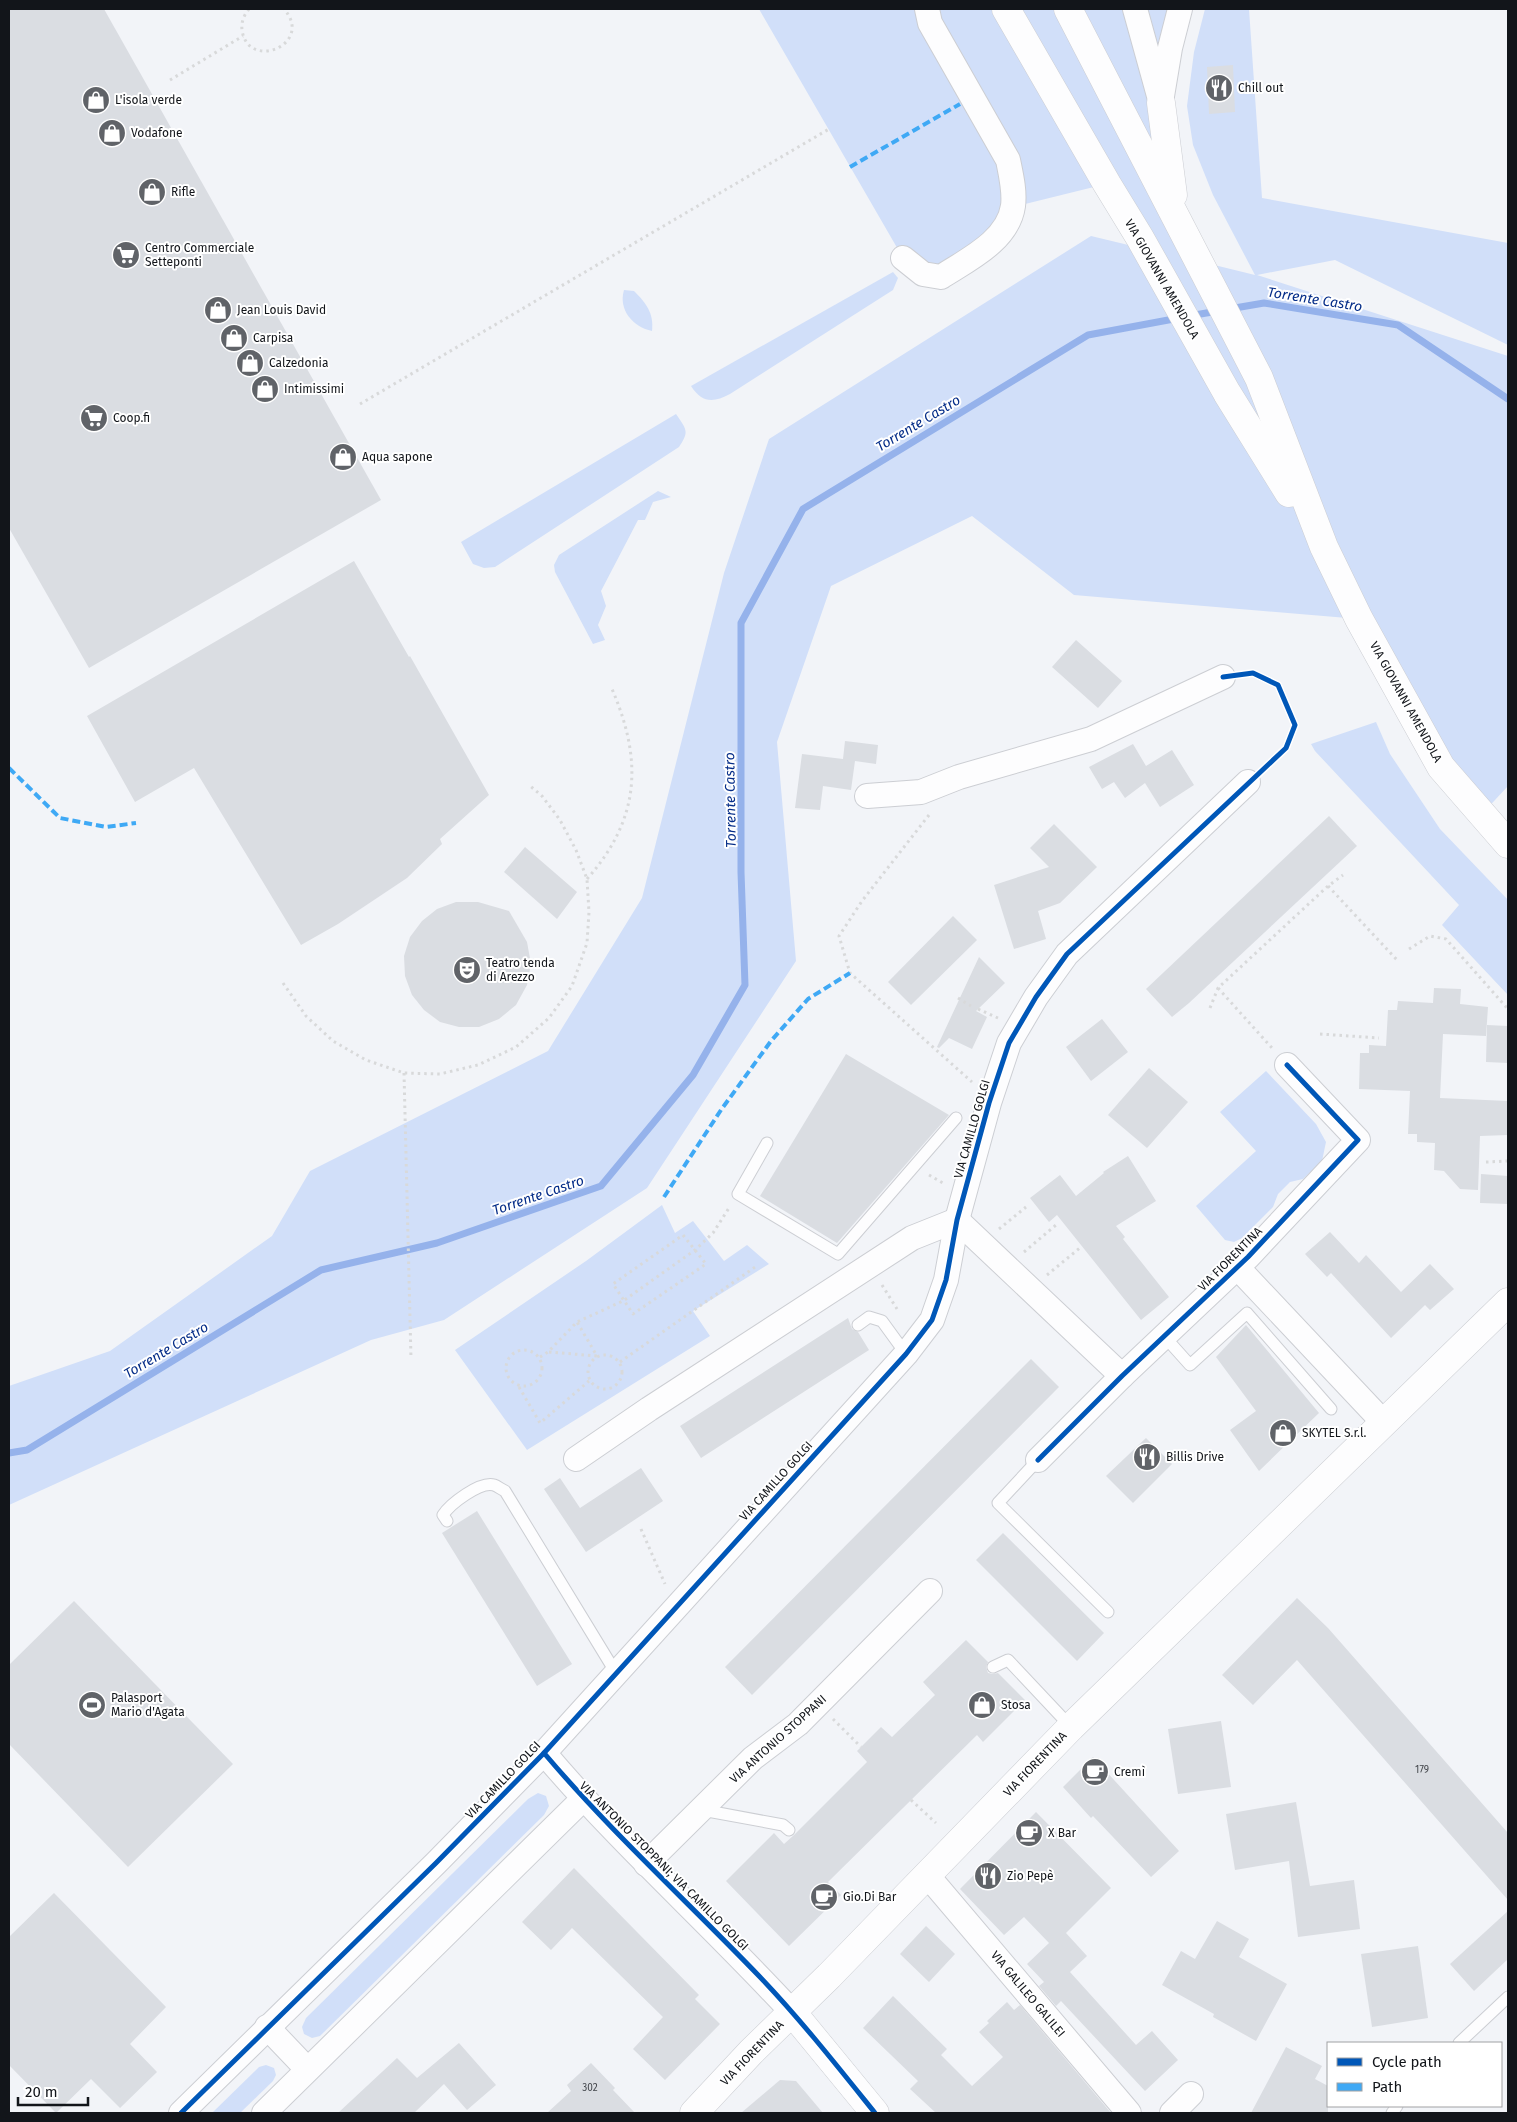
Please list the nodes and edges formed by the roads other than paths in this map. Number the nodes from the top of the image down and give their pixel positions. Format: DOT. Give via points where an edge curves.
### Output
graph roads {
  1 [pos="927,9"];
  2 [pos="1006,9"];
  3 [pos="1068,9"];
  4 [pos="1135,9"];
  5 [pos="1180,9"];
  6 [pos="1161,103"];
  7 [pos="1176,219"];
  8 [pos="903,258"];
  9 [pos="1324,547"];
  10 [pos="1223,677"];
  11 [pos="1248,782"];
  12 [pos="867,796"];
  13 [pos="1508,844"];
  14 [pos="1287,1065"];
  15 [pos="956,1118"];
  16 [pos="768,1143"];
  17 [pos="957,1220"];
  18 [pos="1237,1267"];
  19 [pos="1508,1302"];
  20 [pos="1282,1314"];
  21 [pos="858,1325"];
  22 [pos="1262,1331"];
  23 [pos="1164,1336"];
  24 [pos="906,1354"];
  25 [pos="1122,1376"];
  26 [pos="1331,1409"];
  27 [pos="1384,1423"];
  28 [pos="576,1459"];
  29 [pos="1038,1460"];
  30 [pos="448,1521"];
  31 [pos="930,1591"];
  32 [pos="1108,1612"];
  33 [pos="993,1668"];
  34 [pos="616,1673"];
  35 [pos="1072,1727"];
  36 [pos="544,1753"];
  37 [pos="583,1799"];
  38 [pos="702,1810"];
  39 [pos="789,1830"];
  40 [pos="646,1864"];
  41 [pos="927,1875"];
  42 [pos="1508,1998"];
  43 [pos="792,2012"];
  44 [pos="268,2027"];
  45 [pos="1460,2042"];
  46 [pos="307,2070"];
  47 [pos="1191,2094"];
  48 [pos="181,2113"];
  49 [pos="264,2113"];
  50 [pos="694,2113"];
  51 [pos="875,2113"];
  52 [pos="1129,2113"];
  53 [pos="1172,2113"];
  1 -- 8 [label="street" via="930,23 1008,160 1013,207 1004,229 986,248 941,277 923,274"];
  2 -- 9 [label="main road, VIA GIOVANNI AMENDOLA" via="1227,393"];
  3 -- 7 [label="main road, VIA GIOVANNI AMENDOLA"];
  4 -- 6 [label="street"];
  5 -- 6 [label="street"];
  6 -- 7 [label="main road"];
  7 -- 9 [label="main road, VIA GIOVANNI AMENDOLA" via="1258,378"];
  9 -- 13 [label="main road, VIA GIOVANNI AMENDOLA" via="1359,619 1441,767"];
  10 -- 12 [label="street" via="1091,739 959,777 921,792"];
  11 -- 17 [label="street, VIA CAMILLO GOLGI" via="1068,954 1036,997 1009,1043"];
  14 -- 18 [label="street, VIA FIORENTINA" via="1358,1140"];
  15 -- 16 [label="lane" via="838,1254 738,1194"];
  17 -- 24 [label="street, VIA CAMILLO GOLGI" via="946,1280 932,1320"];
  17 -- 25 [label="street"];
  17 -- 28 [label="street" via="912,1238"];
  18 -- 20 [label="street, VIA FIORENTINA"];
  18 -- 23 [label="street, VIA FIORENTINA"];
  19 -- 27 [label="main road, VIA FIORENTINA"];
  20 -- 22 [label="lane"];
  20 -- 27 [label="street, VIA FIORENTINA"];
  21 -- 24 [label="lane" via="869,1317 882,1321"];
  22 -- 23 [label="lane" via="1247,1313 1190,1365"];
  22 -- 26 [label="lane"];
  23 -- 25 [label="street, VIA FIORENTINA"];
  24 -- 34 [label="street, VIA CAMILLO GOLGI"];
  25 -- 29 [label="street, VIA FIORENTINA"];
  27 -- 35 [label="main road, VIA FIORENTINA"];
  29 -- 32 [label="lane" via="998,1503"];
  30 -- 34 [label="lane" via="443,1515 448,1506 480,1486 493,1484 505,1491"];
  31 -- 38 [label="street, VIA ANTONIO STOPPANI" via="798,1724 754,1758"];
  33 -- 35 [label="lane" via="1008,1660"];
  34 -- 36 [label="street, VIA CAMILLO GOLGI"];
  35 -- 41 [label="main road, VIA FIORENTINA"];
  36 -- 37 [label="street, VIA ANTONIO STOPPANI; VIA CAMILLO GOLGI"];
  36 -- 44 [label="street, VIA CAMILLO GOLGI"];
  37 -- 40 [label="street, VIA ANTONIO STOPPANI; VIA CAMILLO GOLGI"];
  37 -- 46 [label="street"];
  38 -- 39 [label="lane" via="783,1825"];
  38 -- 40 [label="street, VIA ANTONIO STOPPANI"];
  40 -- 43 [label="street, VIA ANTONIO STOPPANI; VIA CAMILLO GOLGI"];
  41 -- 43 [label="main road, VIA FIORENTINA"];
  41 -- 52 [label="street, VIA GALILEO GALILEI"];
  42 -- 45 [label="lane"];
  43 -- 50 [label="main road, VIA FIORENTINA"];
  43 -- 51 [label="main road"];
  44 -- 46 [label="street"];
  44 -- 48 [label="street, VIA CAMILLO GOLGI"];
  46 -- 49 [label="street"];
  47 -- 53 [label="street"];
}
